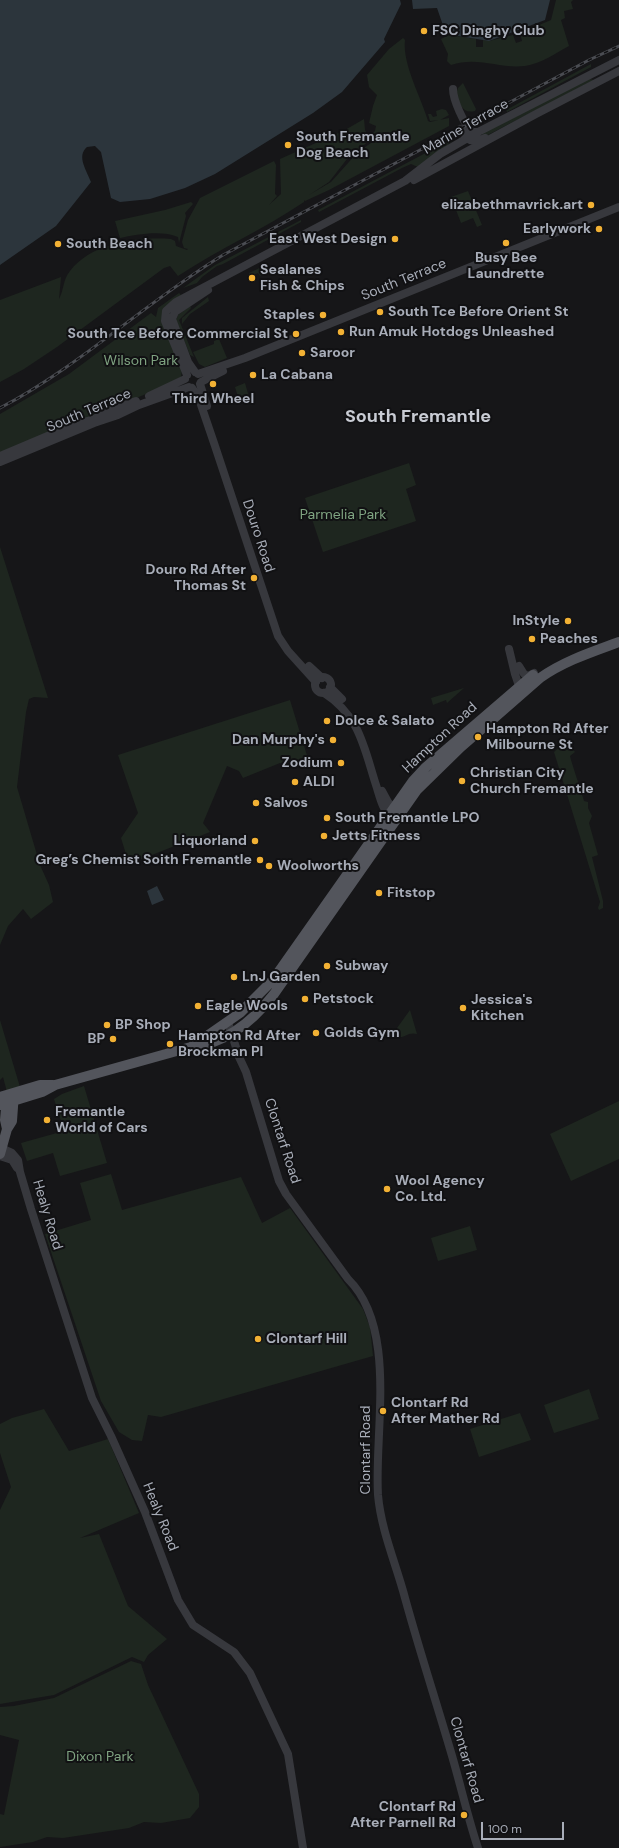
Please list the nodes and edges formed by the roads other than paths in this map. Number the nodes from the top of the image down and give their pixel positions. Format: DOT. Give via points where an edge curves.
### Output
graph roads {
  1 [pos="619,60"];
  2 [pos="619,71"];
  3 [pos="453,89"];
  4 [pos="510,128"];
  5 [pos="472,137"];
  6 [pos="440,154"];
  7 [pos="457,157"];
  8 [pos="619,207"];
  9 [pos="619,211"];
  10 [pos="316,229"];
  11 [pos="168,317"];
  12 [pos="193,380"];
  13 [pos="0,456"];
  14 [pos="0,462"];
  15 [pos="619,634"];
  16 [pos="619,642"];
  17 [pos="519,666"];
  18 [pos="536,673"];
  19 [pos="319,680"];
  20 [pos="330,686"];
  21 [pos="523,687"];
  22 [pos="324,693"];
  23 [pos="394,814"];
  24 [pos="231,1021"];
  25 [pos="234,1032"];
  26 [pos="191,1047"];
  27 [pos="7,1099"];
  28 [pos="0,1153"];
  29 [pos="303,1848"];
  30 [pos="478,1848"];
  1 -- 5 [label="street, Marine Terrace"];
  2 -- 4 [label="street, Marine Terrace"];
  3 -- 5 [label="street" via="455,101 472,132"];
  4 -- 5 [label="street" via="503,128 480,140"];
  4 -- 7 [label="street, Marine Terrace"];
  5 -- 6 [label="street, Marine Terrace"];
  5 -- 6 [label="street" via="462,127 459,140 443,149"];
  5 -- 7 [label="street" via="466,150"];
  6 -- 10 [label="street, Marine Terrace" via="404,182"];
  7 -- 10 [label="street, Marine Terrace"];
  8 -- 12 [label="street, South Terrace"];
  9 -- 12 [label="street, South Terrace"];
  10 -- 11 [label="street, Marine Terrace" via="176,302 169,308"];
  11 -- 12 [label="street, Douro Road" via="165,325"];
  12 -- 13 [label="street, South Terrace" via="115,408 92,420 76,424"];
  12 -- 14 [label="street, South Terrace" via="118,415"];
  12 -- 19 [label="street, Douro Road" via="278,636 288,651"];
  15 -- 18 [label="main road, Hampton Road"];
  16 -- 21 [label="main road, Hampton Road" via="553,669"];
  17 -- 18 [label="street" via="528,676"];
  17 -- 21 [label="street"];
  17 -- 21 [label="street" via="509,649 515,674"];
  18 -- 21 [label="main road, Hampton Road"];
  19 -- 20 [label="street" via="328,680"];
  19 -- 22 [label="street" via="317,690"];
  20 -- 22 [label="street"];
  20 -- 23 [label="street" via="359,721 383,794"];
  21 -- 23 [label="main road, Hampton Road"];
  22 -- 23 [label="street" via="340,704 354,723 382,805"];
  23 -- 24 [label="main road, Hampton Road" via="273,980"];
  23 -- 25 [label="main road, Hampton Road" via="274,994 256,1014"];
  24 -- 25 [label="street, Clontarf Road"];
  24 -- 26 [label="main road, Hampton Road"];
  25 -- 26 [label="main road, Hampton Road" via="206,1045"];
  25 -- 30 [label="street, Clontarf Road" via="244,1056 246,1072 282,1188 357,1289 372,1316 378,1347 378,1484 381,1513"];
  26 -- 27 [label="main road, Hampton Road" via="55,1086 40,1086"];
  27 -- 28 [label="main road" via="12,1121"];
  28 -- 29 [label="street, Healy Road" via="15,1155 20,1165 20,1172 92,1398 145,1512 178,1600 193,1625 234,1652 250,1673 288,1754"];
}
